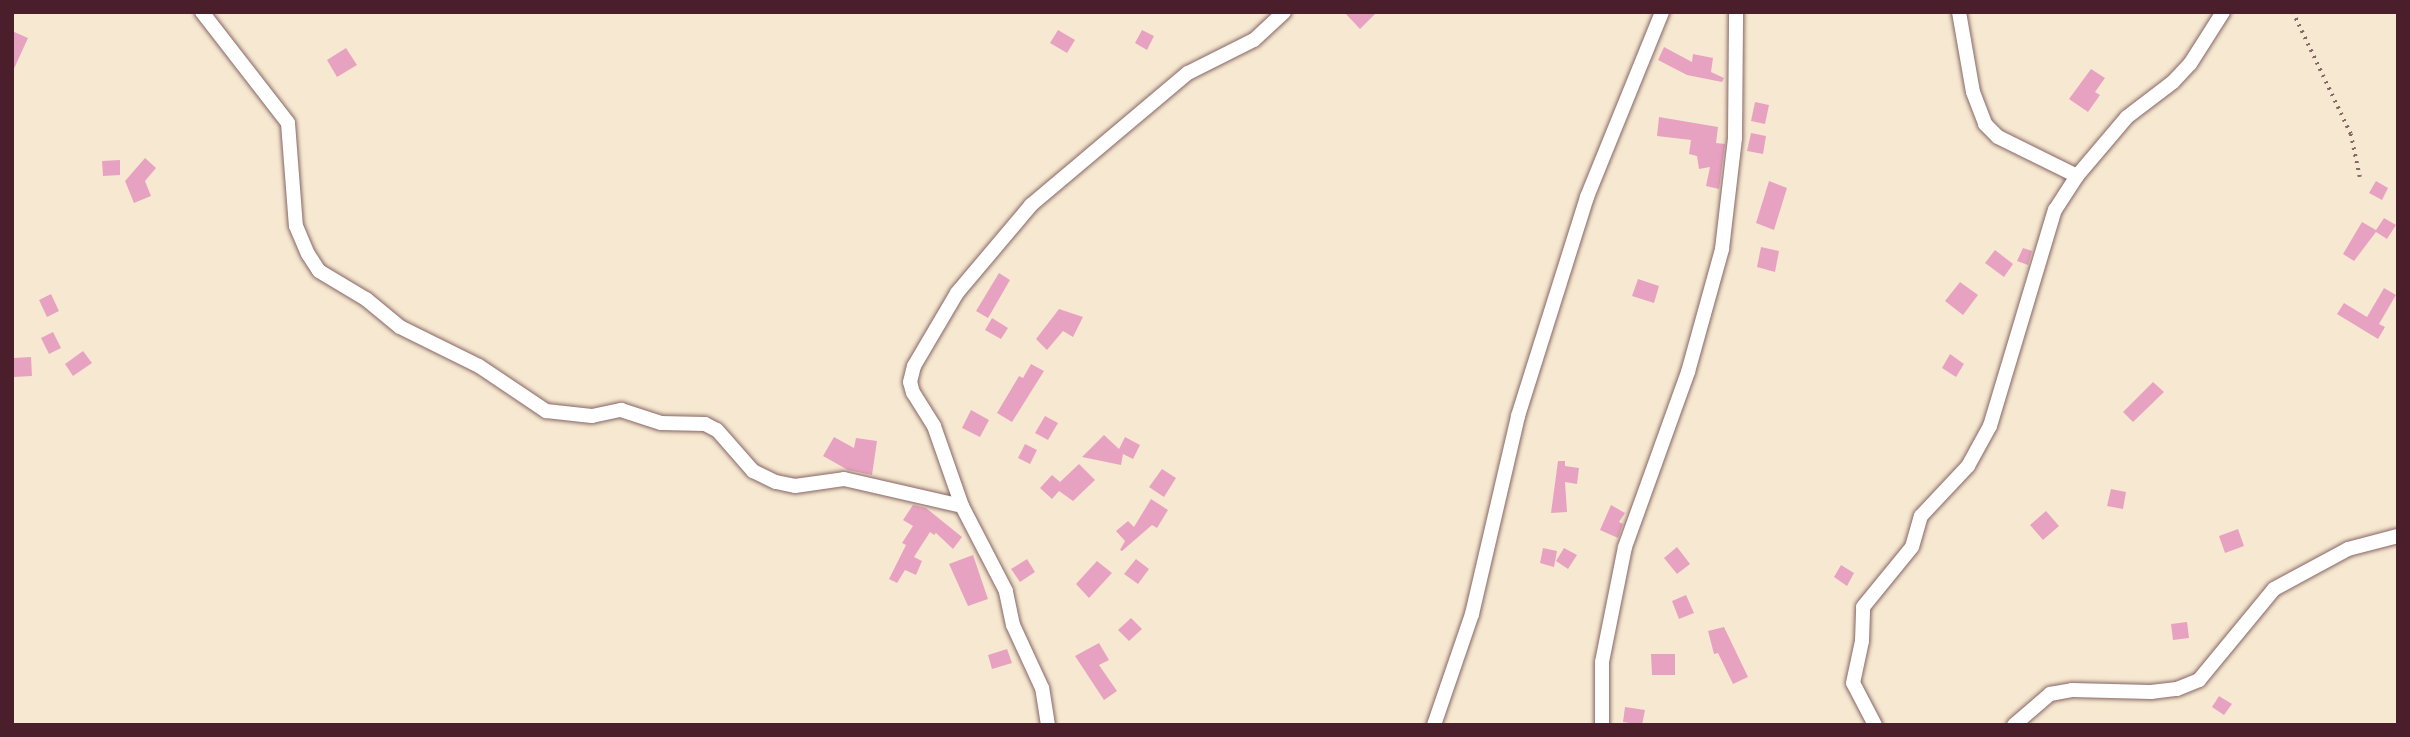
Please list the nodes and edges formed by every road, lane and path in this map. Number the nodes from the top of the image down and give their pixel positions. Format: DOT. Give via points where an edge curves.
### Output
graph roads {
  1 [pos="202,12"];
  2 [pos="1284,12"];
  3 [pos="1662,12"];
  4 [pos="1735,12"];
  5 [pos="1959,12"];
  6 [pos="2223,12"];
  7 [pos="2294,12"];
  8 [pos="2077,176"];
  9 [pos="2360,177"];
  10 [pos="962,506"];
  11 [pos="2398,536"];
  12 [pos="1048,725"];
  13 [pos="1434,725"];
  14 [pos="1602,725"];
  15 [pos="1875,725"];
  16 [pos="2014,725"];
  1 -- 10 [label="street" via="288,123 296,226 308,254 319,271 366,299 400,327 479,366 546,411 592,416 621,410 662,423 705,424 717,430 753,471 776,482 794,486 844,479"];
  2 -- 10 [label="street" via="1254,40 1188,73 1031,205 957,293 914,366 910,382 934,425"];
  3 -- 13 [label="street" via="1583,210 1518,416 1472,614"];
  4 -- 14 [label="street" via="1735,138 1722,249 1688,372 1625,547 1601,662"];
  5 -- 8 [label="street" via="1973,92 1985,124 1998,136"];
  6 -- 8 [label="street" via="2190,64 2127,117"];
  7 -- 9 [label="path" via="2351,134"];
  8 -- 15 [label="street" via="2051,222 1990,426 1968,466 1921,516 1912,547 1863,607 1853,683"];
  10 -- 12 [label="street" via="1006,590 1013,625 1042,688"];
  11 -- 16 [label="street" via="2348,549 2274,589 2199,680 2151,692 2072,690 2050,694"];
}
